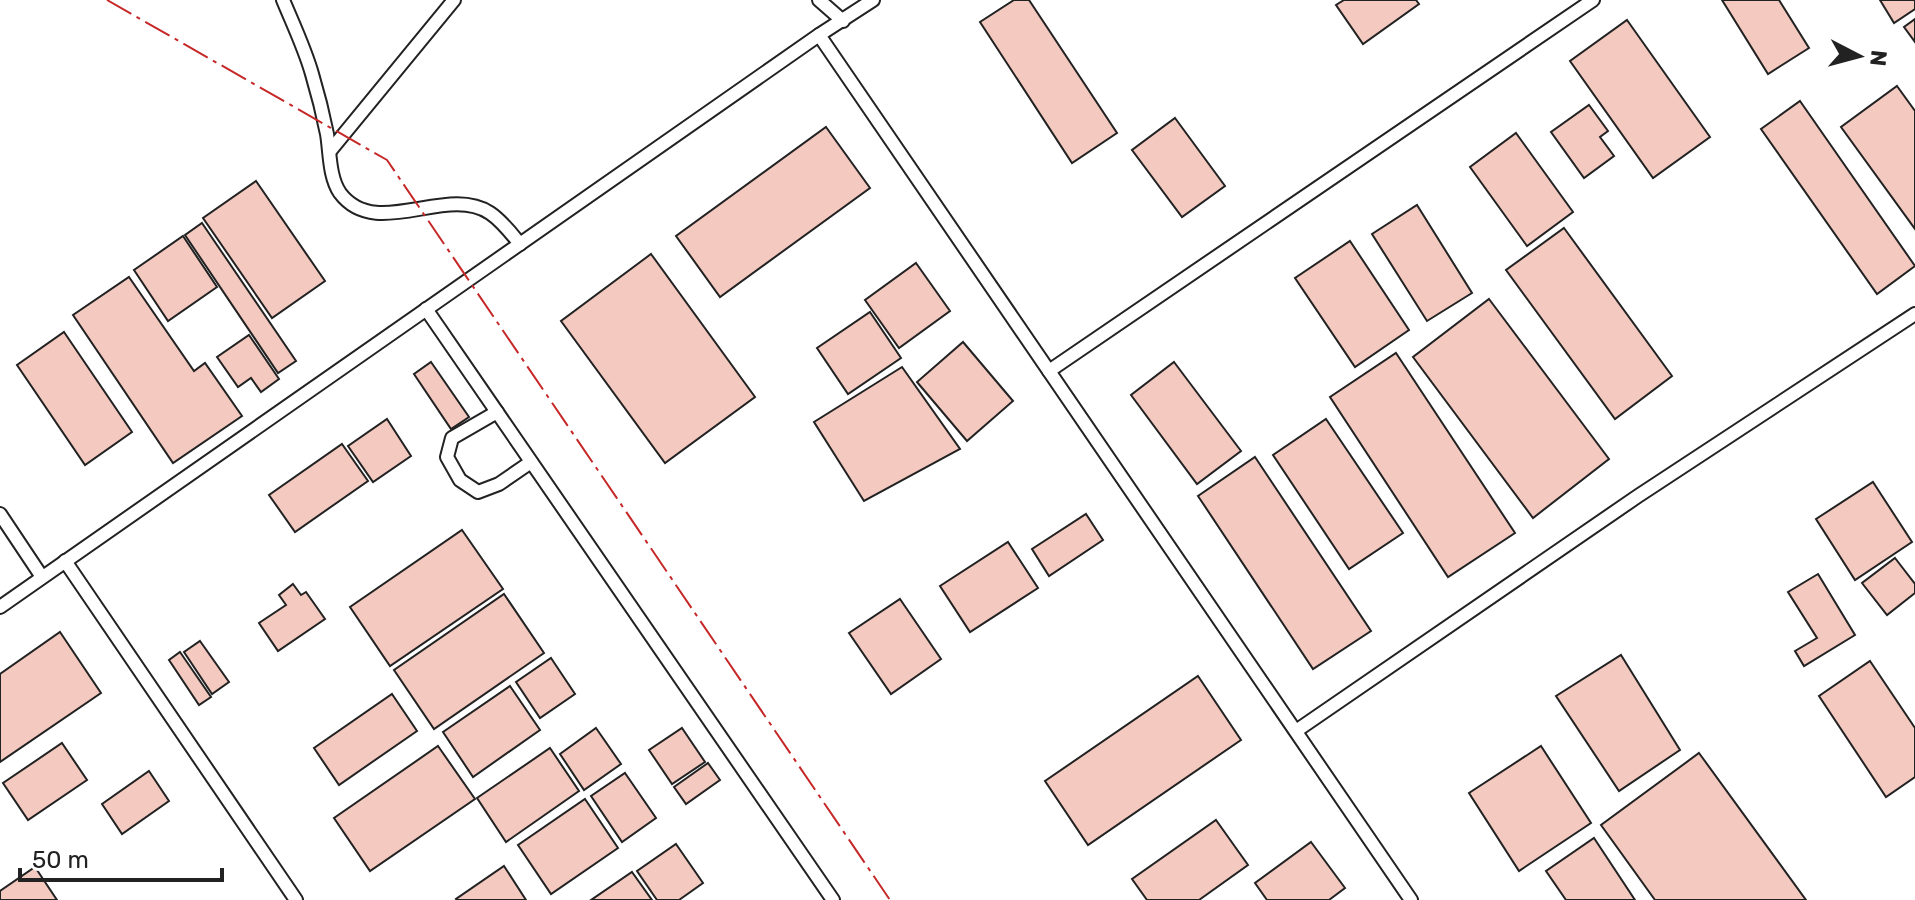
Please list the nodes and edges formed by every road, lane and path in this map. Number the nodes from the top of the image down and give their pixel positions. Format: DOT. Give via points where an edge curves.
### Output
graph roads {
  1 [pos="283,0"];
  2 [pos="454,0"];
  3 [pos="819,0"];
  4 [pos="873,0"];
  5 [pos="1593,0"];
  6 [pos="843,21"];
  7 [pos="819,35"];
  8 [pos="330,151"];
  9 [pos="520,244"];
  10 [pos="426,309"];
  11 [pos="1915,314"];
  12 [pos="1049,371"];
  13 [pos="497,412"];
  14 [pos="531,462"];
  15 [pos="0,514"];
  16 [pos="65,561"];
  17 [pos="42,577"];
  18 [pos="0,607"];
  19 [pos="1296,731"];
  20 [pos="296,900"];
  21 [pos="833,900"];
  22 [pos="1411,900"];
  1 -- 8 [label="lane" via="311,71"];
  2 -- 8 [label="lane"];
  3 -- 6 [label="lane"];
  4 -- 6 [label="lane"];
  5 -- 12 [label="lane"];
  6 -- 7 [label="lane"];
  7 -- 9 [label="lane"];
  7 -- 12 [label="lane"];
  8 -- 9 [label="lane" via="333,181 347,201 361,209 377,213 471,205 490,213"];
  9 -- 10 [label="lane"];
  10 -- 13 [label="lane"];
  10 -- 16 [label="lane"];
  11 -- 19 [label="lane"];
  12 -- 19 [label="lane"];
  13 -- 14 [label="lane"];
  13 -- 14 [label="lane" via="452,438 447,457 460,480 478,492"];
  14 -- 21 [label="lane"];
  15 -- 17 [label="lane"];
  16 -- 17 [label="lane"];
  16 -- 20 [label="lane"];
  17 -- 18 [label="lane"];
  19 -- 22 [label="lane"];
}
